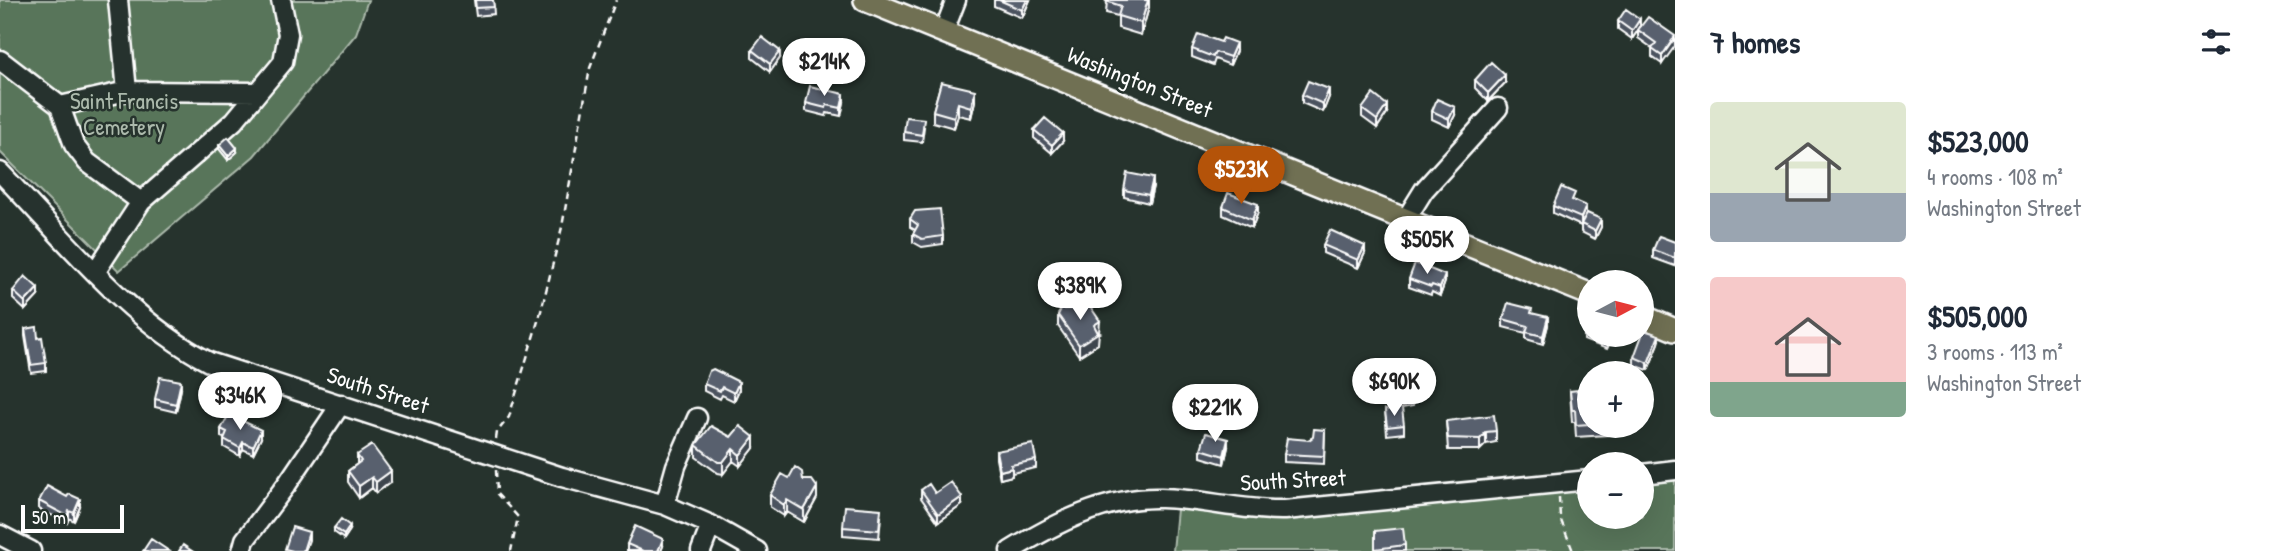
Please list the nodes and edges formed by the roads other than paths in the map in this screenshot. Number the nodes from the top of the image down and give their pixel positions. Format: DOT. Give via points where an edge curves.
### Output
graph roads {
  1 [pos="118,0"];
  2 [pos="281,0"];
  3 [pos="865,0"];
  4 [pos="956,0"];
  5 [pos="944,31"];
  6 [pos="0,61"];
  7 [pos="127,91"];
  8 [pos="258,92"];
  9 [pos="60,106"];
  10 [pos="1498,108"];
  11 [pos="0,172"];
  12 [pos="141,202"];
  13 [pos="1406,219"];
  14 [pos="96,271"];
  15 [pos="1577,289"];
  16 [pos="1654,321"];
  17 [pos="1675,330"];
  18 [pos="341,404"];
  19 [pos="697,418"];
  20 [pos="1675,471"];
  21 [pos="1654,473"];
  22 [pos="1577,481"];
  23 [pos="665,505"];
  24 [pos="711,525"];
  25 [pos="0,535"];
  26 [pos="31,551"];
  27 [pos="242,551"];
  28 [pos="701,551"];
  29 [pos="757,551"];
  30 [pos="1010,551"];
  1 -- 7 [label="street"];
  2 -- 8 [label="street" via="288,34 284,62"];
  3 -- 5 [label="main road, Washington Street"];
  4 -- 5 [label="street"];
  5 -- 13 [label="main road, Washington Street"];
  6 -- 9 [label="street"];
  7 -- 8 [label="street"];
  7 -- 9 [label="street"];
  8 -- 12 [label="street" via="234,121"];
  9 -- 12 [label="street" via="74,145 87,162"];
  10 -- 13 [label="street" via="1424,190"];
  11 -- 14 [label="street, South Street"];
  12 -- 14 [label="street"];
  13 -- 15 [label="main road, Washington Street"];
  14 -- 18 [label="street, South Street" via="191,353"];
  16 -- 17 [label="main road"];
  18 -- 23 [label="street, South Street" via="496,456"];
  18 -- 27 [label="street" via="251,530"];
  19 -- 23 [label="street"];
  20 -- 21 [label="street"];
  22 -- 30 [label="street, South Street" via="1285,510 1135,499 1087,512"];
  23 -- 24 [label="street, South Street"];
  24 -- 28 [label="street"];
  24 -- 29 [label="street, South Street"];
  25 -- 26 [label="street"];
}
